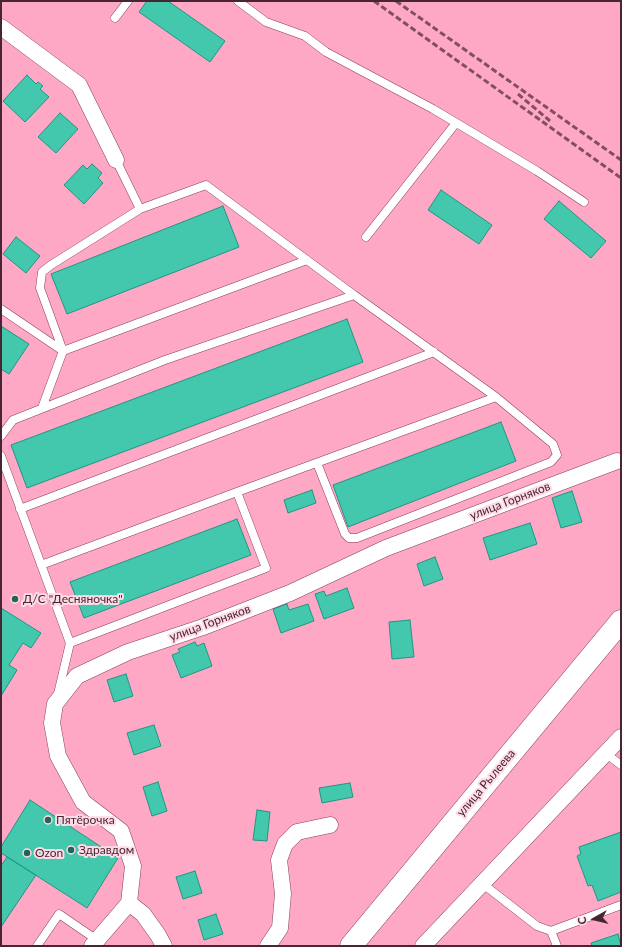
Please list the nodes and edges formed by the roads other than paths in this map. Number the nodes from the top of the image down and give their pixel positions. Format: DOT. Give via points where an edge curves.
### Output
graph roads {
  1 [pos="128,1"];
  2 [pos="238,1"];
  3 [pos="115,18"];
  4 [pos="1,27"];
  5 [pos="456,123"];
  6 [pos="116,160"];
  7 [pos="584,202"];
  8 [pos="140,209"];
  9 [pos="366,237"];
  10 [pos="307,260"];
  11 [pos="354,295"];
  12 [pos="1,310"];
  13 [pos="63,351"];
  14 [pos="434,352"];
  15 [pos="496,397"];
  16 [pos="42,408"];
  17 [pos="1,436"];
  18 [pos="1,456"];
  19 [pos="617,461"];
  20 [pos="317,463"];
  21 [pos="237,492"];
  22 [pos="20,509"];
  23 [pos="41,565"];
  24 [pos="621,621"];
  25 [pos="70,643"];
  26 [pos="55,704"];
  27 [pos="621,737"];
  28 [pos="605,753"];
  29 [pos="621,765"];
  30 [pos="330,825"];
  31 [pos="483,884"];
  32 [pos="129,903"];
  33 [pos="621,905"];
  34 [pos="551,931"];
  35 [pos="99,938"];
  36 [pos="37,946"];
  37 [pos="164,946"];
  38 [pos="268,946"];
  39 [pos="351,946"];
  40 [pos="423,946"];
  41 [pos="557,946"];
  1 -- 3 [label="lane"];
  2 -- 5 [label="lane" via="266,22 305,36 326,52"];
  4 -- 6 [label="street" via="79,85"];
  5 -- 7 [label="lane"];
  5 -- 9 [label="lane"];
  6 -- 8 [label="lane"];
  8 -- 10 [label="lane" via="206,185"];
  8 -- 13 [label="lane" via="42,272 40,288"];
  10 -- 11 [label="lane"];
  10 -- 13 [label="lane"];
  11 -- 14 [label="lane"];
  11 -- 16 [label="lane" via="164,360"];
  12 -- 13 [label="lane"];
  13 -- 16 [label="lane"];
  14 -- 15 [label="lane"];
  14 -- 22 [label="lane"];
  15 -- 20 [label="lane"];
  15 -- 20 [label="lane" via="553,444 557,455 551,462 357,538 349,538 345,534"];
  16 -- 17 [label="lane" via="13,420"];
  18 -- 22 [label="lane"];
  19 -- 26 [label="street, улица Горняков" via="386,548 290,593 203,627 128,652 77,676"];
  20 -- 21 [label="lane"];
  21 -- 23 [label="lane"];
  21 -- 25 [label="lane" via="266,568"];
  22 -- 23 [label="lane"];
  23 -- 25 [label="lane"];
  24 -- 39 [label="main road, улица Рылеева"];
  25 -- 26 [label="lane"];
  26 -- 32 [label="street, улица Горняков" via="52,723 58,756 83,802 121,831 133,866"];
  27 -- 28 [label="street"];
  28 -- 29 [label="lane"];
  28 -- 31 [label="street"];
  30 -- 38 [label="street" via="297,832 285,844 279,860 283,894 280,928"];
  31 -- 34 [label="lane" via="537,926"];
  31 -- 40 [label="street"];
  32 -- 35 [label="street"];
  32 -- 37 [label="street" via="143,914"];
  33 -- 34 [label="lane"];
  34 -- 41 [label="lane"];
  35 -- 36 [label="lane" via="59,914"];
}
